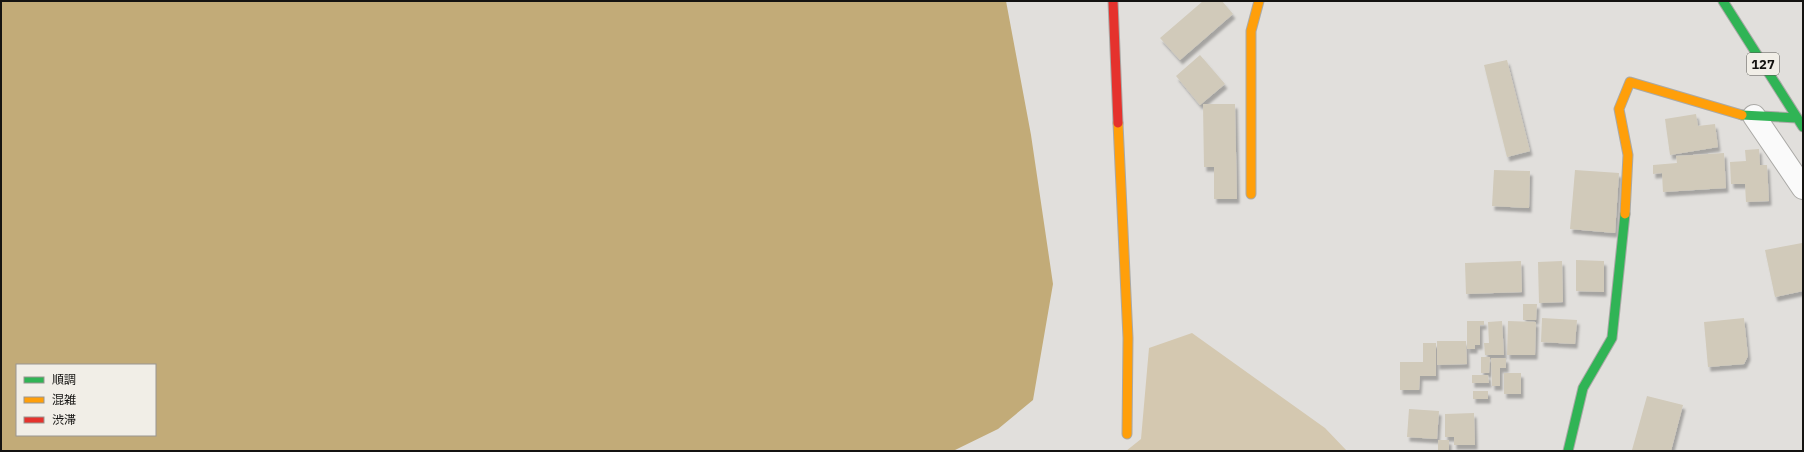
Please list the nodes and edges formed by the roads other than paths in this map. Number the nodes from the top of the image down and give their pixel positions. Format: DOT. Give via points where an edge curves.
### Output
graph roads {
  1 [pos="1113,1"];
  2 [pos="1259,1"];
  3 [pos="1723,1"];
  4 [pos="1754,116"];
  5 [pos="1797,118"];
  6 [pos="1803,127"];
  7 [pos="1803,188"];
  8 [pos="1251,194"];
  9 [pos="1127,434"];
  10 [pos="1568,451"];
  1 -- 9 [label="main road" via="1128,338"];
  2 -- 8 [label="main road" via="1252,31"];
  3 -- 5 [label="main road, 127"];
  4 -- 5 [label="main road"];
  4 -- 7 [label="street"];
  4 -- 10 [label="main road" via="1630,82 1619,109 1628,155 1623,244 1612,338 1583,388"];
  5 -- 6 [label="main road, 127"];
}
